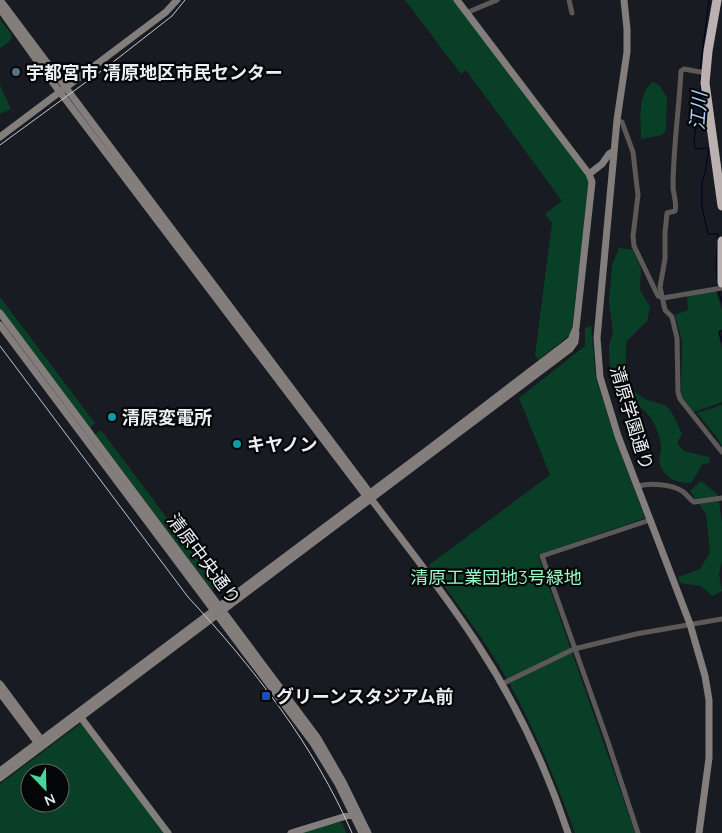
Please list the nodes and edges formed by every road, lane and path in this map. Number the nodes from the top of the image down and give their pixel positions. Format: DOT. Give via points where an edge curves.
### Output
graph roads {
  1 [pos="0,0"];
  2 [pos="177,0"];
  3 [pos="457,0"];
  4 [pos="497,0"];
  5 [pos="569,0"];
  6 [pos="624,0"];
  7 [pos="718,0"];
  8 [pos="0,9"];
  9 [pos="466,13"];
  10 [pos="572,13"];
  11 [pos="718,18"];
  12 [pos="706,73"];
  13 [pos="63,89"];
  14 [pos="617,120"];
  15 [pos="0,136"];
  16 [pos="614,150"];
  17 [pos="589,174"];
  18 [pos="722,206"];
  19 [pos="722,241"];
  20 [pos="722,283"];
  21 [pos="722,288"];
  22 [pos="663,298"];
  23 [pos="0,313"];
  24 [pos="0,325"];
  25 [pos="722,452"];
  26 [pos="638,486"];
  27 [pos="369,496"];
  28 [pos="722,498"];
  29 [pos="650,520"];
  30 [pos="218,610"];
  31 [pos="722,618"];
  32 [pos="690,624"];
  33 [pos="574,649"];
  34 [pos="0,684"];
  35 [pos="502,684"];
  36 [pos="0,693"];
  37 [pos="79,715"];
  38 [pos="41,743"];
  39 [pos="0,771"];
  40 [pos="0,778"];
  41 [pos="353,814"];
  42 [pos="168,833"];
  43 [pos="291,833"];
  44 [pos="362,833"];
  45 [pos="368,833"];
  46 [pos="568,833"];
  47 [pos="638,833"];
  48 [pos="699,833"];
  1 -- 13 [label="street"];
  2 -- 13 [label="street" via="166,12"];
  3 -- 9 [label="street"];
  4 -- 9 [label="street"];
  5 -- 10 [label="street"];
  6 -- 14 [label="street, 清原学園通り" via="626,52"];
  7 -- 11 [label="highway"];
  8 -- 13 [label="street"];
  9 -- 17 [label="street"];
  11 -- 12 [label="highway"];
  12 -- 18 [label="highway"];
  12 -- 22 [label="street" via="681,71 674,150 676,208 667,213 660,287"];
  13 -- 15 [label="street"];
  13 -- 27 [label="street"];
  14 -- 16 [label="street, 清原学園通り"];
  14 -- 22 [label="street" via="622,122 633,152 638,196 634,246 658,296"];
  16 -- 17 [label="street"];
  16 -- 26 [label="street, 清原学園通り" via="598,357 600,377 618,436"];
  17 -- 27 [label="street" via="592,182 573,347"];
  19 -- 20 [label="highway"];
  21 -- 22 [label="street"];
  22 -- 25 [label="street" via="677,338 680,399"];
  23 -- 30 [label="street, 清原中央通り"];
  24 -- 30 [label="street, 清原中央通り"];
  26 -- 28 [label="street" via="675,488 694,502"];
  26 -- 29 [label="street, 清原学園通り"];
  27 -- 30 [label="street"];
  27 -- 35 [label="street" via="460,618"];
  29 -- 32 [label="street, 清原学園通り"];
  29 -- 33 [label="street" via="542,556"];
  30 -- 37 [label="street"];
  30 -- 41 [label="street, 清原中央通り" via="313,743"];
  30 -- 45 [label="street, 清原中央通り" via="317,738 344,782"];
  31 -- 32 [label="street"];
  32 -- 33 [label="street"];
  32 -- 48 [label="street, 清原学園通り" via="709,700 709,758"];
  33 -- 35 [label="street"];
  33 -- 47 [label="street" via="608,739"];
  34 -- 38 [label="street"];
  35 -- 46 [label="street" via="537,754"];
  36 -- 38 [label="street"];
  37 -- 38 [label="street"];
  37 -- 42 [label="street"];
  38 -- 39 [label="street"];
  38 -- 40 [label="street"];
  41 -- 43 [label="street"];
  41 -- 44 [label="street, 清原中央通り"];
}
